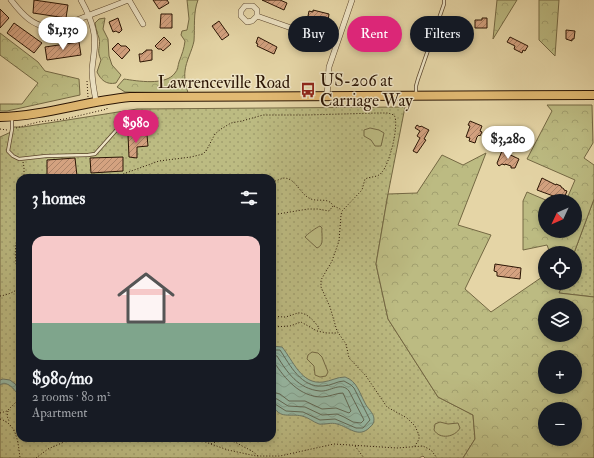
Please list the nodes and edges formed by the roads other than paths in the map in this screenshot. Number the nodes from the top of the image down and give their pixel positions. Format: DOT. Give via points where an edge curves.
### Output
graph roads {
  1 [pos="11,0"];
  2 [pos="81,0"];
  3 [pos="128,0"];
  4 [pos="352,0"];
  5 [pos="444,0"];
  6 [pos="89,16"];
  7 [pos="258,16"];
  8 [pos="143,24"];
  9 [pos="288,27"];
  10 [pos="339,38"];
  11 [pos="335,52"];
  12 [pos="594,95"];
  13 [pos="416,96"];
  14 [pos="327,97"];
  15 [pos="96,101"];
  16 [pos="0,117"];
  17 [pos="12,117"];
  18 [pos="128,124"];
  1 -- 6 [label="street" via="26,18 45,27 58,27"];
  2 -- 6 [label="street"];
  3 -- 6 [label="street"];
  3 -- 8 [label="street"];
  4 -- 10 [label="street"];
  5 -- 13 [label="lane" via="418,79"];
  6 -- 15 [label="street" via="95,39 92,70"];
  7 -- 9 [label="street"];
  11 -- 14 [label="street" via="328,74"];
  12 -- 13 [label="highway, Lawrenceville Road"];
  13 -- 14 [label="highway, Lawrenceville Road"];
  14 -- 15 [label="highway, Lawrenceville Road" via="130,97"];
  15 -- 17 [label="highway, Lawrenceville Road"];
  16 -- 17 [label="highway, Lawrenceville Road"];
  17 -- 18 [label="lane" via="8,151 19,159 95,154 120,126"];
  18 -- 18 [label="lane" via="139,130 147,129 150,120 140,114 132,116"];
}
